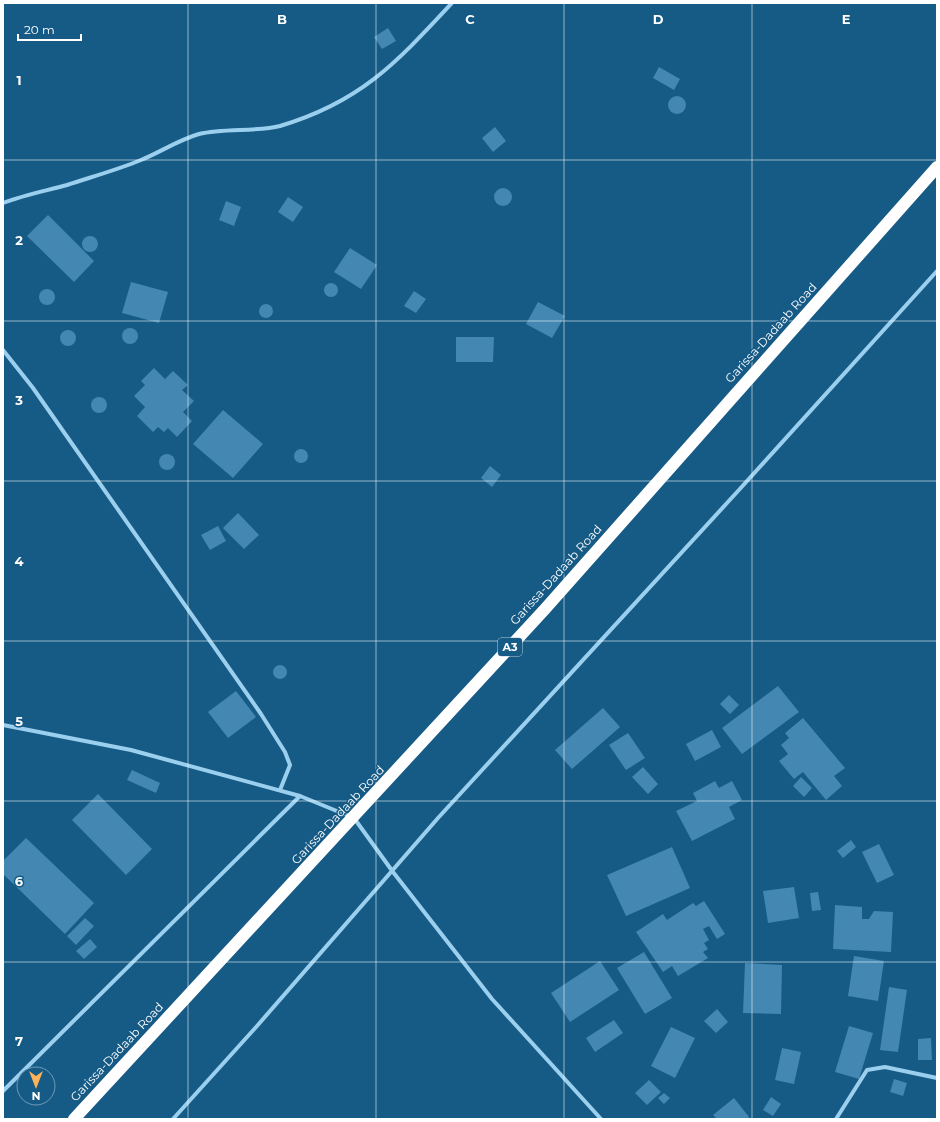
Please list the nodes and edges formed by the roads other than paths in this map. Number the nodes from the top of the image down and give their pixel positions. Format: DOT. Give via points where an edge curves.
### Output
graph roads {
  1 [pos="452,3"];
  2 [pos="937,167"];
  3 [pos="3,203"];
  4 [pos="937,271"];
  5 [pos="3,350"];
  6 [pos="3,725"];
  7 [pos="280,790"];
  8 [pos="300,796"];
  9 [pos="354,818"];
  10 [pos="393,872"];
  11 [pos="937,1078"];
  12 [pos="3,1092"];
  13 [pos="74,1119"];
  14 [pos="173,1119"];
  15 [pos="601,1119"];
  16 [pos="836,1119"];
  1 -- 3 [label="street" via="402,57 367,86 333,106 279,126 200,134 183,139 142,160"];
  2 -- 9 [label="highway, Garissa-Dadaab Road / A3" via="545,609"];
  4 -- 10 [label="street" via="744,486 438,818"];
  5 -- 7 [label="street" via="33,388 285,752 290,765"];
  6 -- 7 [label="street" via="131,750"];
  7 -- 8 [label="street"];
  8 -- 9 [label="street"];
  8 -- 12 [label="street"];
  9 -- 10 [label="street"];
  9 -- 13 [label="highway, Garissa-Dadaab Road / A3"];
  10 -- 14 [label="street"];
  10 -- 15 [label="street" via="492,999"];
  11 -- 16 [label="street" via="885,1067 867,1070"];
}
